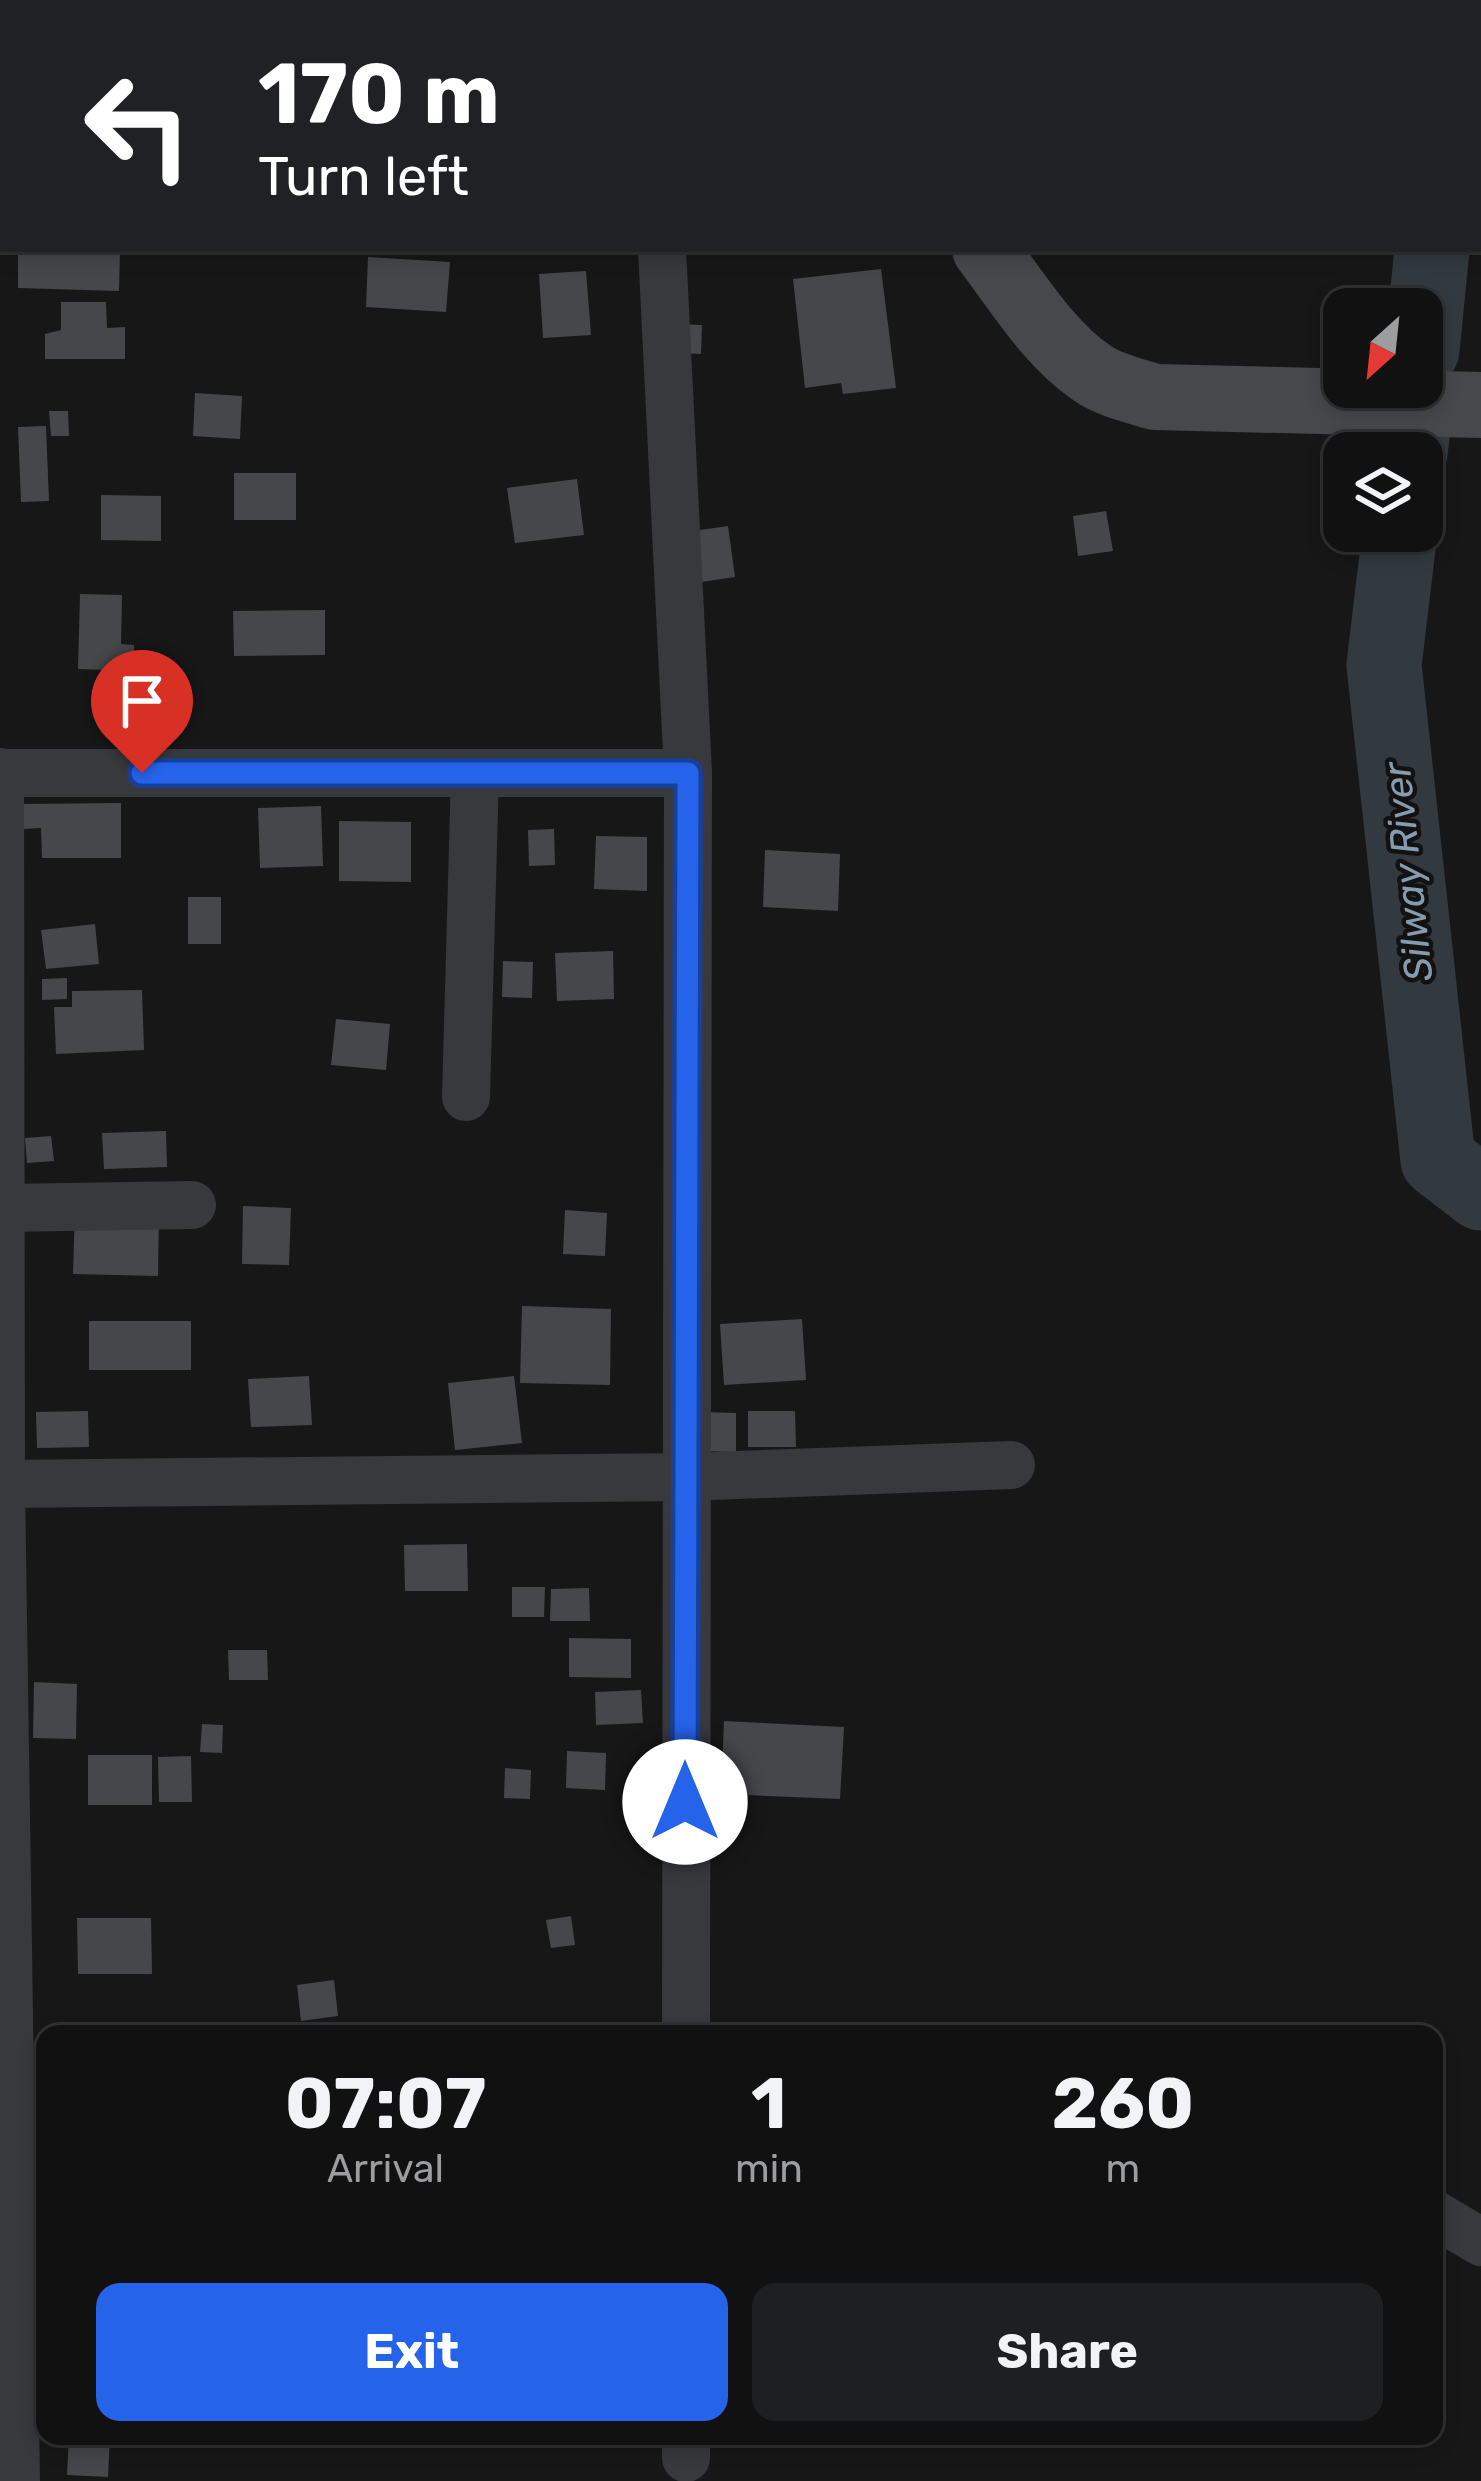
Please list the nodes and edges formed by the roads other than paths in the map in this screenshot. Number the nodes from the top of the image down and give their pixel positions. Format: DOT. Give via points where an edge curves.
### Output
graph roads {
  1 [pos="662,252"];
  2 [pos="987,252"];
  3 [pos="1481,405"];
  4 [pos="0,772"];
  5 [pos="688,773"];
  6 [pos="475,774"];
  7 [pos="466,1097"];
  8 [pos="192,1205"];
  9 [pos="2,1208"];
  10 [pos="1011,1465"];
  11 [pos="683,1477"];
  12 [pos="1,1484"];
  13 [pos="3,1789"];
  14 [pos="686,2025"];
  15 [pos="18,2203"];
  16 [pos="1443,2219"];
  17 [pos="1481,2242"];
  18 [pos="16,2481"];
  1 -- 5 [label="street"];
  2 -- 3 [label="street" via="1061,347 1094,376 1155,397"];
  4 -- 6 [label="street"];
  4 -- 9 [label="street"];
  5 -- 6 [label="street"];
  5 -- 11 [label="street"];
  6 -- 7 [label="street"];
  8 -- 9 [label="street"];
  9 -- 12 [label="street"];
  10 -- 11 [label="street"];
  11 -- 12 [label="street"];
  11 -- 14 [label="street"];
  12 -- 13 [label="street"];
  13 -- 15 [label="street"];
  15 -- 18 [label="street"];
  16 -- 17 [label="street"];
}
